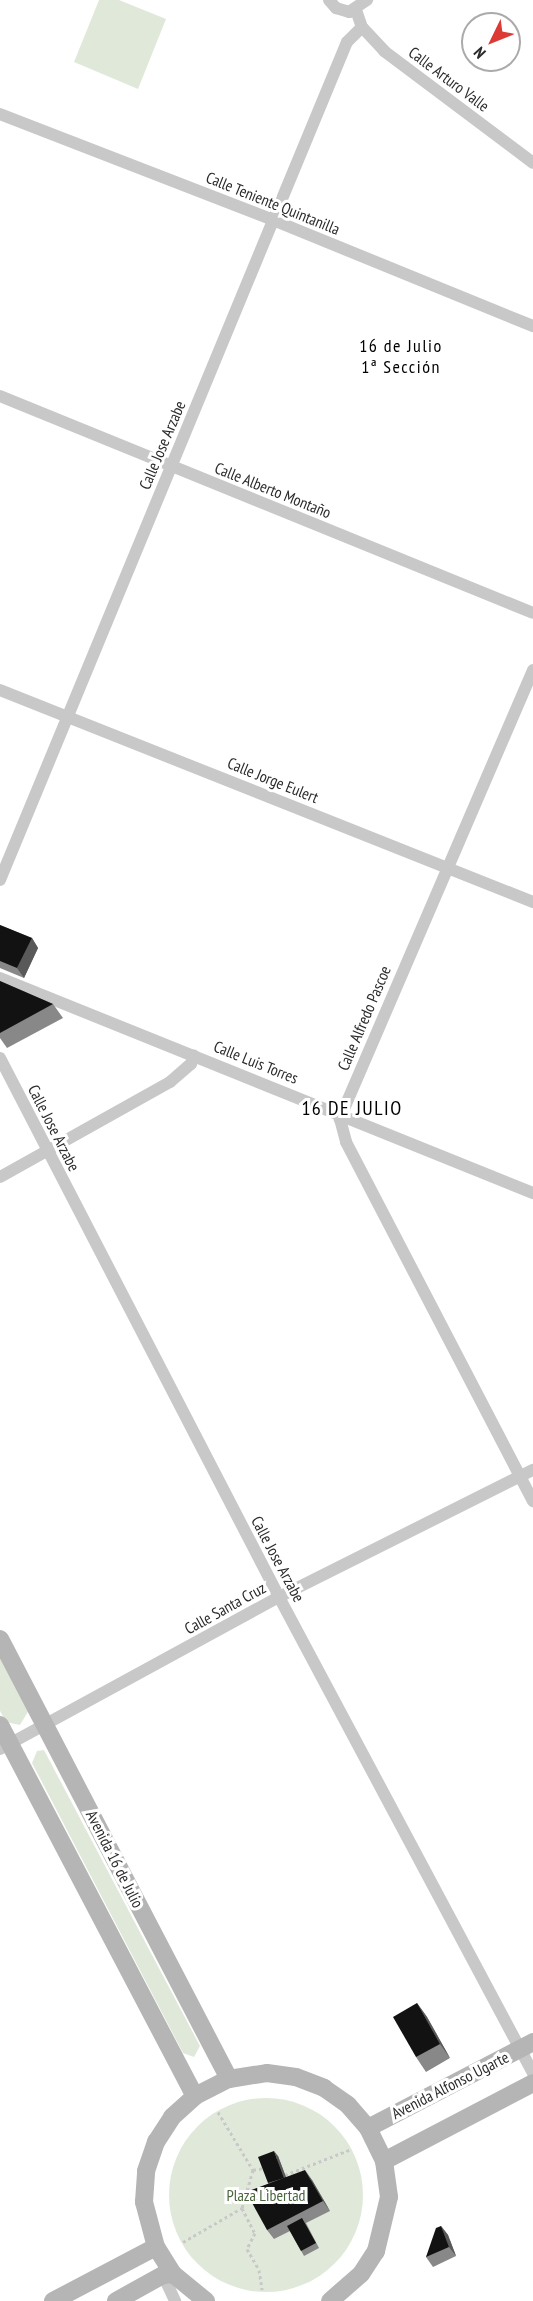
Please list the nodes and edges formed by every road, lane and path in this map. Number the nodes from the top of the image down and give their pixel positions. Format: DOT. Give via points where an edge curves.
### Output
graph roads {
  1 [pos="329,0"];
  2 [pos="367,0"];
  3 [pos="356,10"];
  4 [pos="362,27"];
  5 [pos="0,114"];
  6 [pos="533,163"];
  7 [pos="273,220"];
  8 [pos="533,326"];
  9 [pos="0,396"];
  10 [pos="171,466"];
  11 [pos="533,614"];
  12 [pos="533,670"];
  13 [pos="0,690"];
  14 [pos="66,717"];
  15 [pos="448,867"];
  16 [pos="0,880"];
  17 [pos="533,902"];
  18 [pos="0,978"];
  19 [pos="194,1055"];
  20 [pos="0,1058"];
  21 [pos="341,1113"];
  22 [pos="48,1152"];
  23 [pos="0,1177"];
  24 [pos="533,1192"];
  25 [pos="533,1470"];
  26 [pos="520,1476"];
  27 [pos="533,1501"];
  28 [pos="279,1597"];
  29 [pos="0,1639"];
  30 [pos="0,1725"];
  31 [pos="46,1725"];
  32 [pos="5,1746"];
  33 [pos="526,2046"];
  34 [pos="533,2073"];
  35 [pos="229,2079"];
  36 [pos="533,2083"];
  37 [pos="195,2096"];
  38 [pos="218,2112"];
  39 [pos="368,2128"];
  40 [pos="349,2150"];
  41 [pos="384,2161"];
  42 [pos="264,2168"];
  43 [pos="253,2170"];
  44 [pos="285,2175"];
  45 [pos="242,2208"];
  46 [pos="183,2242"];
  47 [pos="156,2247"];
  48 [pos="168,2275"];
  49 [pos="262,2290"];
  50 [pos="338,2299"];
  51 [pos="53,2301"];
  52 [pos="116,2301"];
  53 [pos="175,2301"];
  54 [pos="206,2301"];
  1 -- 3 [label="street" via="342,11"];
  2 -- 3 [label="street"];
  3 -- 4 [label="street, Calle Arturo Valle"];
  4 -- 6 [label="street, Calle Arturo Valle" via="384,51"];
  4 -- 7 [label="street, Calle Jose Arzabe" via="348,42"];
  5 -- 7 [label="street, Calle Teniente Quintanilla"];
  7 -- 8 [label="street, Calle Teniente Quintanilla"];
  7 -- 10 [label="street, Calle Jose Arzabe"];
  9 -- 10 [label="street, Calle Alberto Montaño"];
  10 -- 11 [label="street, Calle Alberto Montaño"];
  10 -- 14 [label="street, Calle Jose Arzabe"];
  12 -- 15 [label="street, Calle Alfredo Pascoe"];
  13 -- 14 [label="street, Calle Jorge Eulert"];
  14 -- 15 [label="street, Calle Jorge Eulert"];
  14 -- 16 [label="street, Calle Jose Arzabe"];
  15 -- 17 [label="street, Calle Jorge Eulert"];
  15 -- 21 [label="street, Calle Alfredo Pascoe"];
  18 -- 19 [label="street, Calle Luis Torres"];
  19 -- 21 [label="street, Calle Luis Torres"];
  19 -- 22 [label="street" via="170,1082"];
  20 -- 22 [label="street, Calle Jose Arzabe"];
  21 -- 24 [label="street, Calle Luis Torres"];
  21 -- 26 [label="street" via="346,1142"];
  22 -- 23 [label="street"];
  22 -- 28 [label="street, Calle Jose Arzabe"];
  25 -- 26 [label="street, Calle Santa Cruz"];
  26 -- 27 [label="street"];
  26 -- 28 [label="street, Calle Santa Cruz"];
  28 -- 31 [label="street, Calle Santa Cruz"];
  28 -- 33 [label="street, Calle Jose Arzabe"];
  29 -- 31 [label="main road, Avenida 16 de Julio"];
  30 -- 32 [label="main road"];
  31 -- 32 [label="street, Calle Santa Cruz"];
  31 -- 35 [label="main road, Avenida 16 de Julio"];
  32 -- 37 [label="main road"];
  33 -- 34 [label="street, Calle Jose Arzabe"];
  33 -- 39 [label="main road, Avenida Alfonso Ugarte"];
  35 -- 37 [label="main road"];
  35 -- 39 [label="main road" via="267,2073 296,2077 324,2088 348,2105"];
  36 -- 41 [label="main road"];
  37 -- 47 [label="main road" via="172,2117 156,2142 146,2171 144,2202"];
  38 -- 43 [label="path"];
  39 -- 41 [label="main road"];
  40 -- 44 [label="path"];
  41 -- 50 [label="main road" via="389,2197 386,2225 371,2259"];
  42 -- 43 [label="path"];
  43 -- 45 [label="path"];
  45 -- 46 [label="path"];
  45 -- 49 [label="path" via="255,2233 246,2249 259,2270"];
  47 -- 48 [label="main road"];
  47 -- 51 [label="main road"];
  48 -- 52 [label="main road"];
  48 -- 53 [label="street"];
  48 -- 54 [label="main road"];
}
